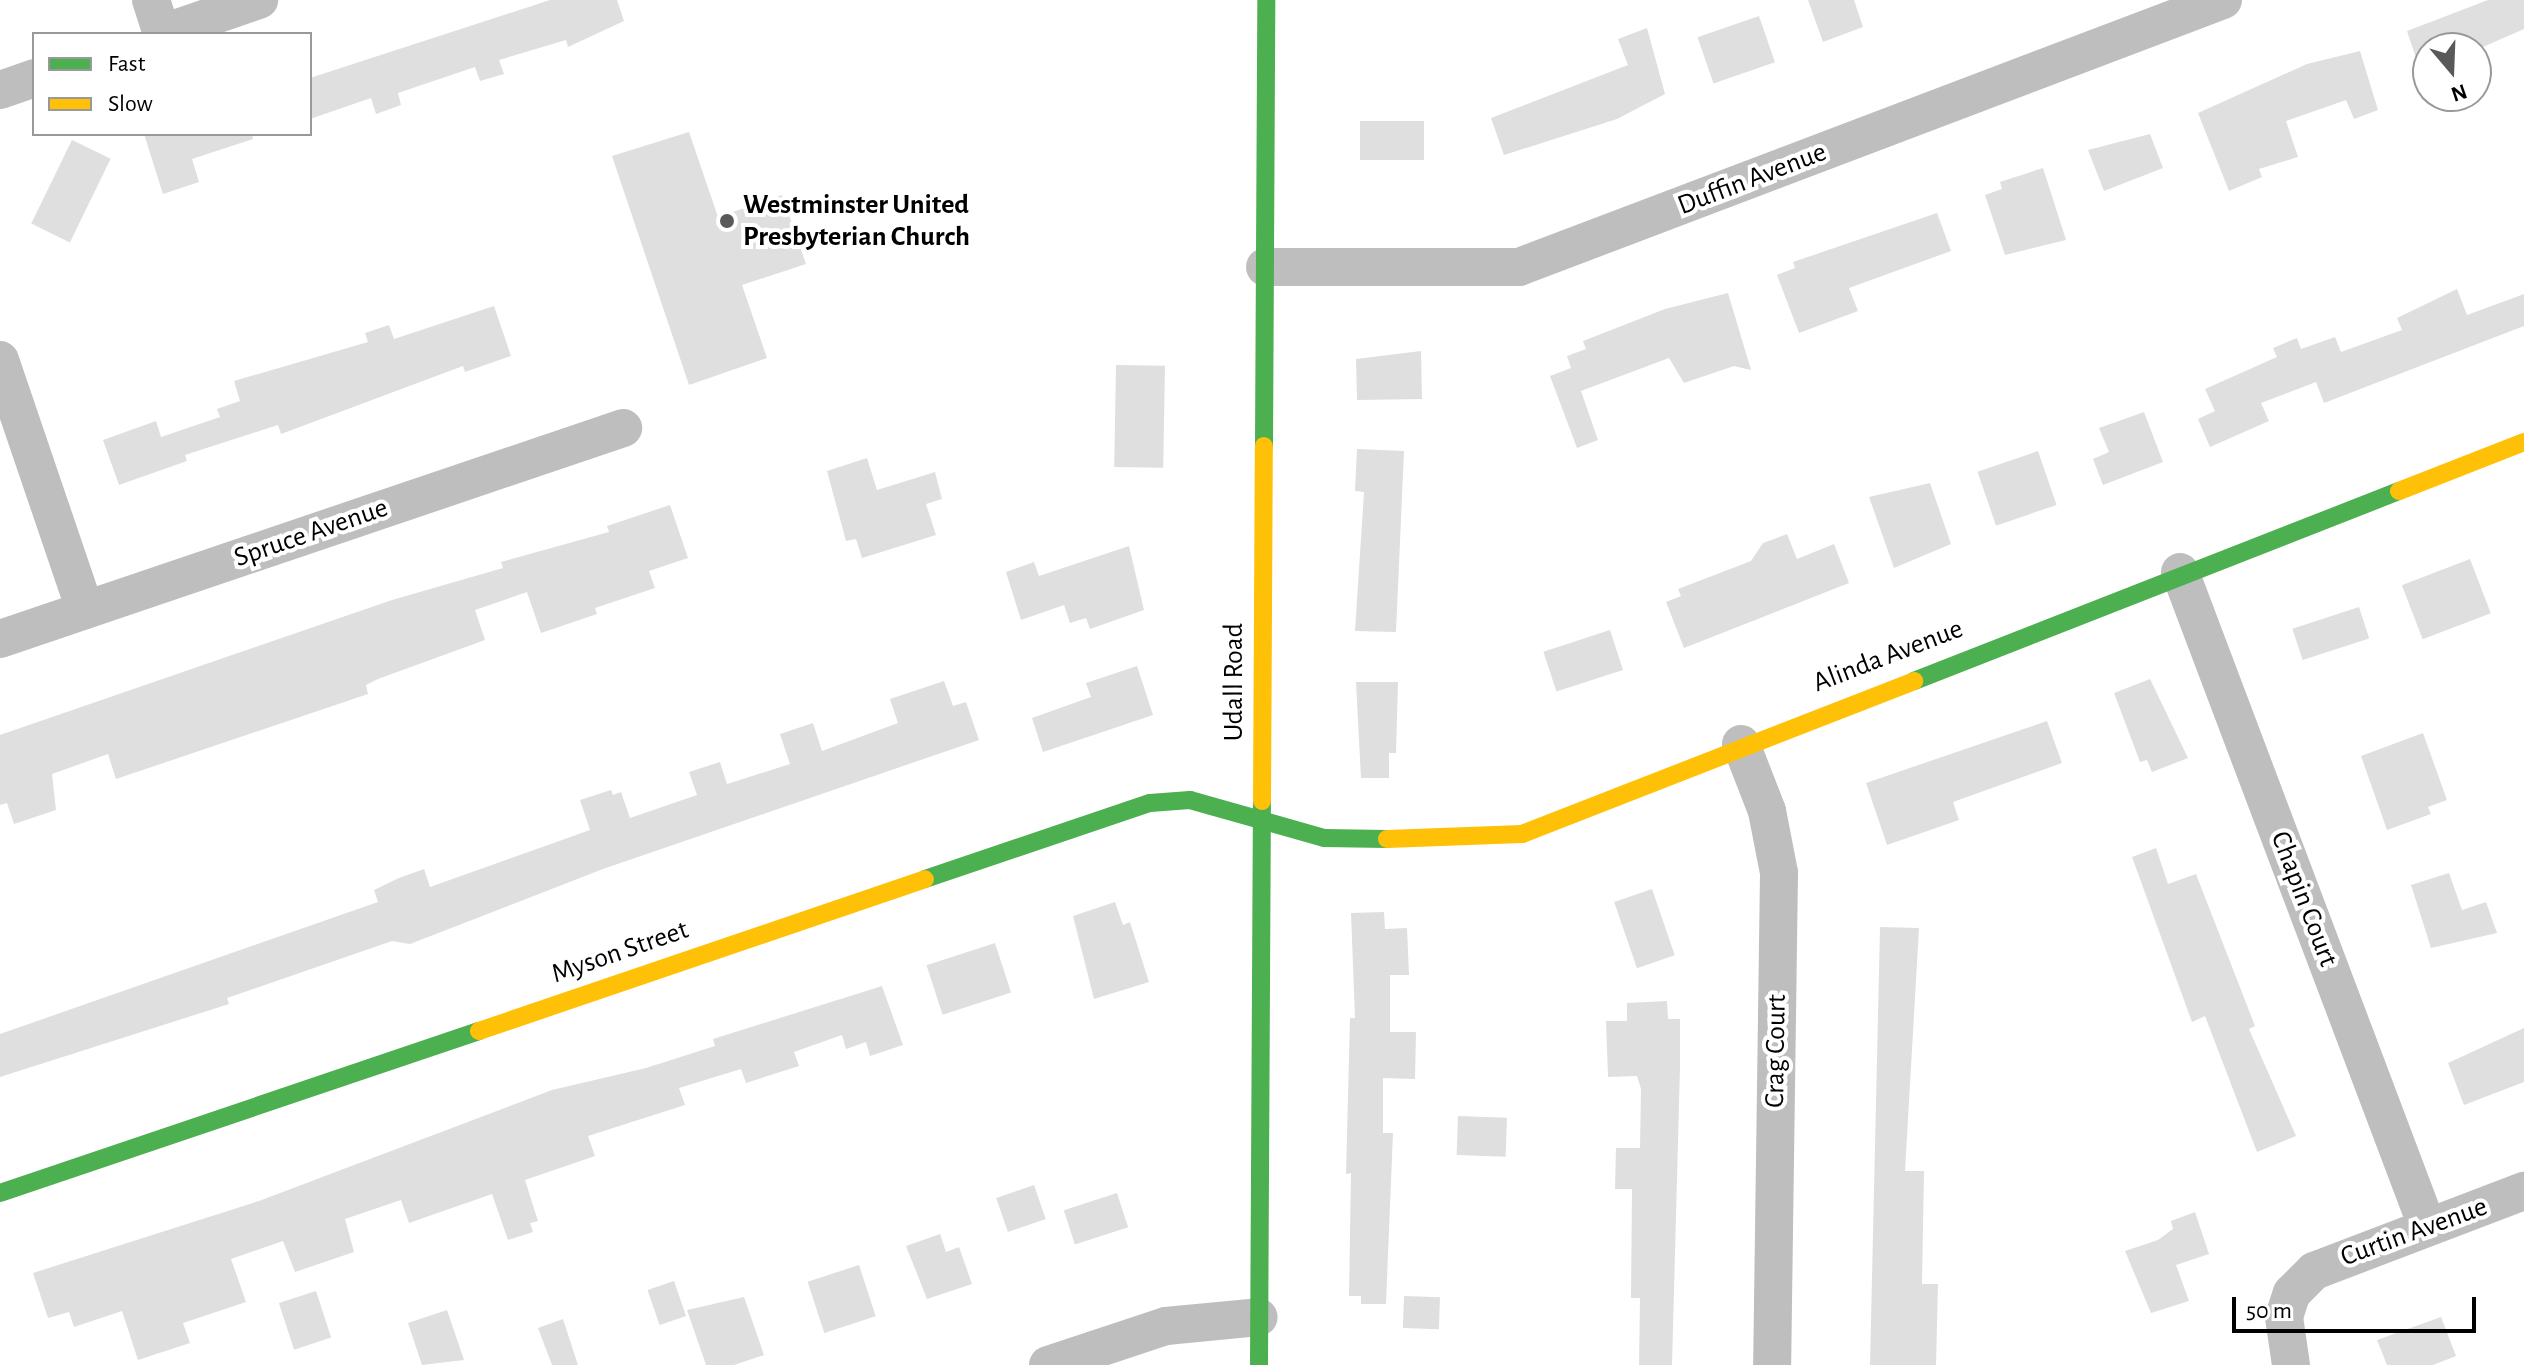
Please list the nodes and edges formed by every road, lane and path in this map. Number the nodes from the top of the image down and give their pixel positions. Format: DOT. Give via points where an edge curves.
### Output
graph roads {
  1 [pos="151,0"];
  2 [pos="259,0"];
  3 [pos="1266,0"];
  4 [pos="2223,0"];
  5 [pos="160,32"];
  6 [pos="167,32"];
  7 [pos="32,79"];
  8 [pos="0,90"];
  9 [pos="1265,267"];
  10 [pos="0,360"];
  11 [pos="623,428"];
  12 [pos="2524,442"];
  13 [pos="2180,572"];
  14 [pos="85,610"];
  15 [pos="0,639"];
  16 [pos="1741,744"];
  17 [pos="1261,820"];
  18 [pos="2524,1191"];
  19 [pos="0,1193"];
  20 [pos="2427,1226"];
  21 [pos="1259,1317"];
  22 [pos="1048,1365"];
  23 [pos="1259,1365"];
  24 [pos="1772,1365"];
  25 [pos="2291,1365"];
  1 -- 5 [label="street"];
  2 -- 6 [label="street"];
  3 -- 9 [label="street, Udall Road"];
  4 -- 9 [label="street, Duffin Avenue" via="1519,267"];
  7 -- 8 [label="street"];
  9 -- 17 [label="street, Udall Road"];
  10 -- 14 [label="street"];
  11 -- 14 [label="street, Spruce Avenue"];
  12 -- 13 [label="street, Alinda Avenue"];
  13 -- 16 [label="street, Alinda Avenue"];
  13 -- 20 [label="street, Chapin Court"];
  14 -- 15 [label="street, Spruce Avenue"];
  16 -- 17 [label="street, Alinda Avenue" via="1504,839 1324,838"];
  16 -- 24 [label="street, Crag Court" via="1767,811 1779,873"];
  17 -- 19 [label="street, Myson Street" via="1190,800 1131,808"];
  17 -- 21 [label="street, Udall Road"];
  18 -- 20 [label="street, Curtin Avenue"];
  20 -- 25 [label="street, Curtin Avenue" via="2331,1262 2301,1282 2284,1317"];
  21 -- 22 [label="street" via="1166,1326"];
  21 -- 23 [label="street, Udall Road"];
}
